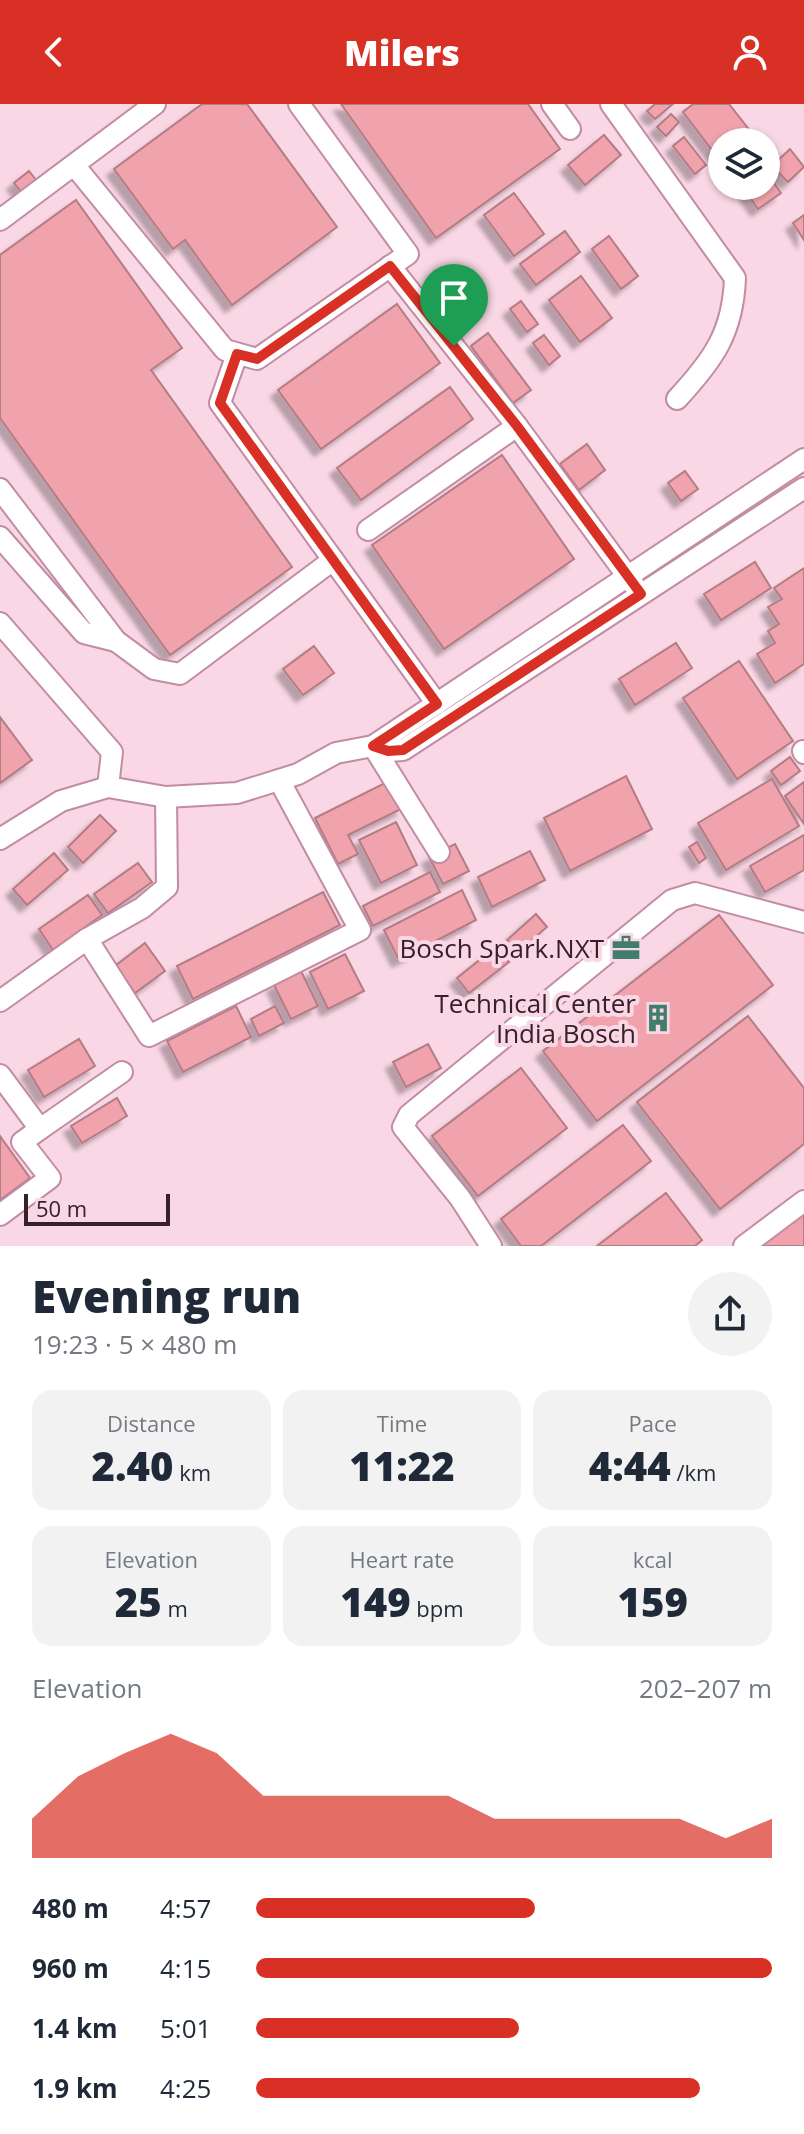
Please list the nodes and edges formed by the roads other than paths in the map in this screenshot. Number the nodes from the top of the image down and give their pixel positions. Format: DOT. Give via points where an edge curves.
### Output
graph roads {
  1 [pos="155,104"];
  2 [pos="299,104"];
  3 [pos="552,104"];
  4 [pos="611,104"];
  5 [pos="570,129"];
  6 [pos="74,165"];
  7 [pos="1,217"];
  8 [pos="390,266"];
  9 [pos="237,354"];
  10 [pos="677,399"];
  11 [pos="517,426"];
  12 [pos="804,459"];
  13 [pos="804,488"];
  14 [pos="0,489"];
  15 [pos="368,530"];
  16 [pos="0,537"];
  17 [pos="333,560"];
  18 [pos="628,576"];
  19 [pos="641,594"];
  20 [pos="0,623"];
  21 [pos="116,641"];
  22 [pos="437,704"];
  23 [pos="373,746"];
  24 [pos="279,780"];
  25 [pos="108,787"];
  26 [pos="166,797"];
  27 [pos="0,839"];
  28 [pos="439,852"];
  29 [pos="804,922"];
  30 [pos="87,939"];
  31 [pos="0,1001"];
  32 [pos="122,1072"];
  33 [pos="0,1075"];
  34 [pos="40,1129"];
  35 [pos="804,1201"];
  36 [pos="0,1215"];
  37 [pos="491,1246"];
  38 [pos="744,1246"];
  1 -- 6 [label="lane"];
  2 -- 8 [label="lane" via="408,254"];
  3 -- 5 [label="lane"];
  4 -- 10 [label="lane" via="735,278 734,303 714,359"];
  6 -- 7 [label="lane"];
  6 -- 9 [label="lane" via="225,350"];
  8 -- 9 [label="lane" via="257,359"];
  8 -- 11 [label="lane"];
  9 -- 17 [label="lane" via="220,403"];
  11 -- 15 [label="lane"];
  11 -- 18 [label="lane"];
  12 -- 18 [label="lane"];
  13 -- 19 [label="lane"];
  14 -- 21 [label="lane"];
  16 -- 21 [label="lane" via="84,633"];
  17 -- 21 [label="lane" via="180,674 154,669"];
  17 -- 22 [label="lane"];
  18 -- 19 [label="lane"];
  18 -- 22 [label="lane"];
  19 -- 23 [label="lane" via="403,750"];
  20 -- 25 [label="lane" via="112,752"];
  22 -- 23 [label="lane"];
  23 -- 24 [label="lane" via="336,753"];
  23 -- 28 [label="lane"];
  24 -- 26 [label="lane" via="237,793"];
  24 -- 30 [label="lane" via="360,930 149,1036"];
  25 -- 26 [label="lane"];
  25 -- 27 [label="lane" via="61,801"];
  26 -- 30 [label="lane" via="167,887"];
  29 -- 37 [label="lane" via="695,893 672,900 409,1115 403,1127 411,1141 460,1198"];
  30 -- 31 [label="lane"];
  32 -- 34 [label="lane"];
  33 -- 34 [label="lane"];
  34 -- 36 [label="lane" via="22,1142 50,1178"];
  35 -- 38 [label="lane"];
}
